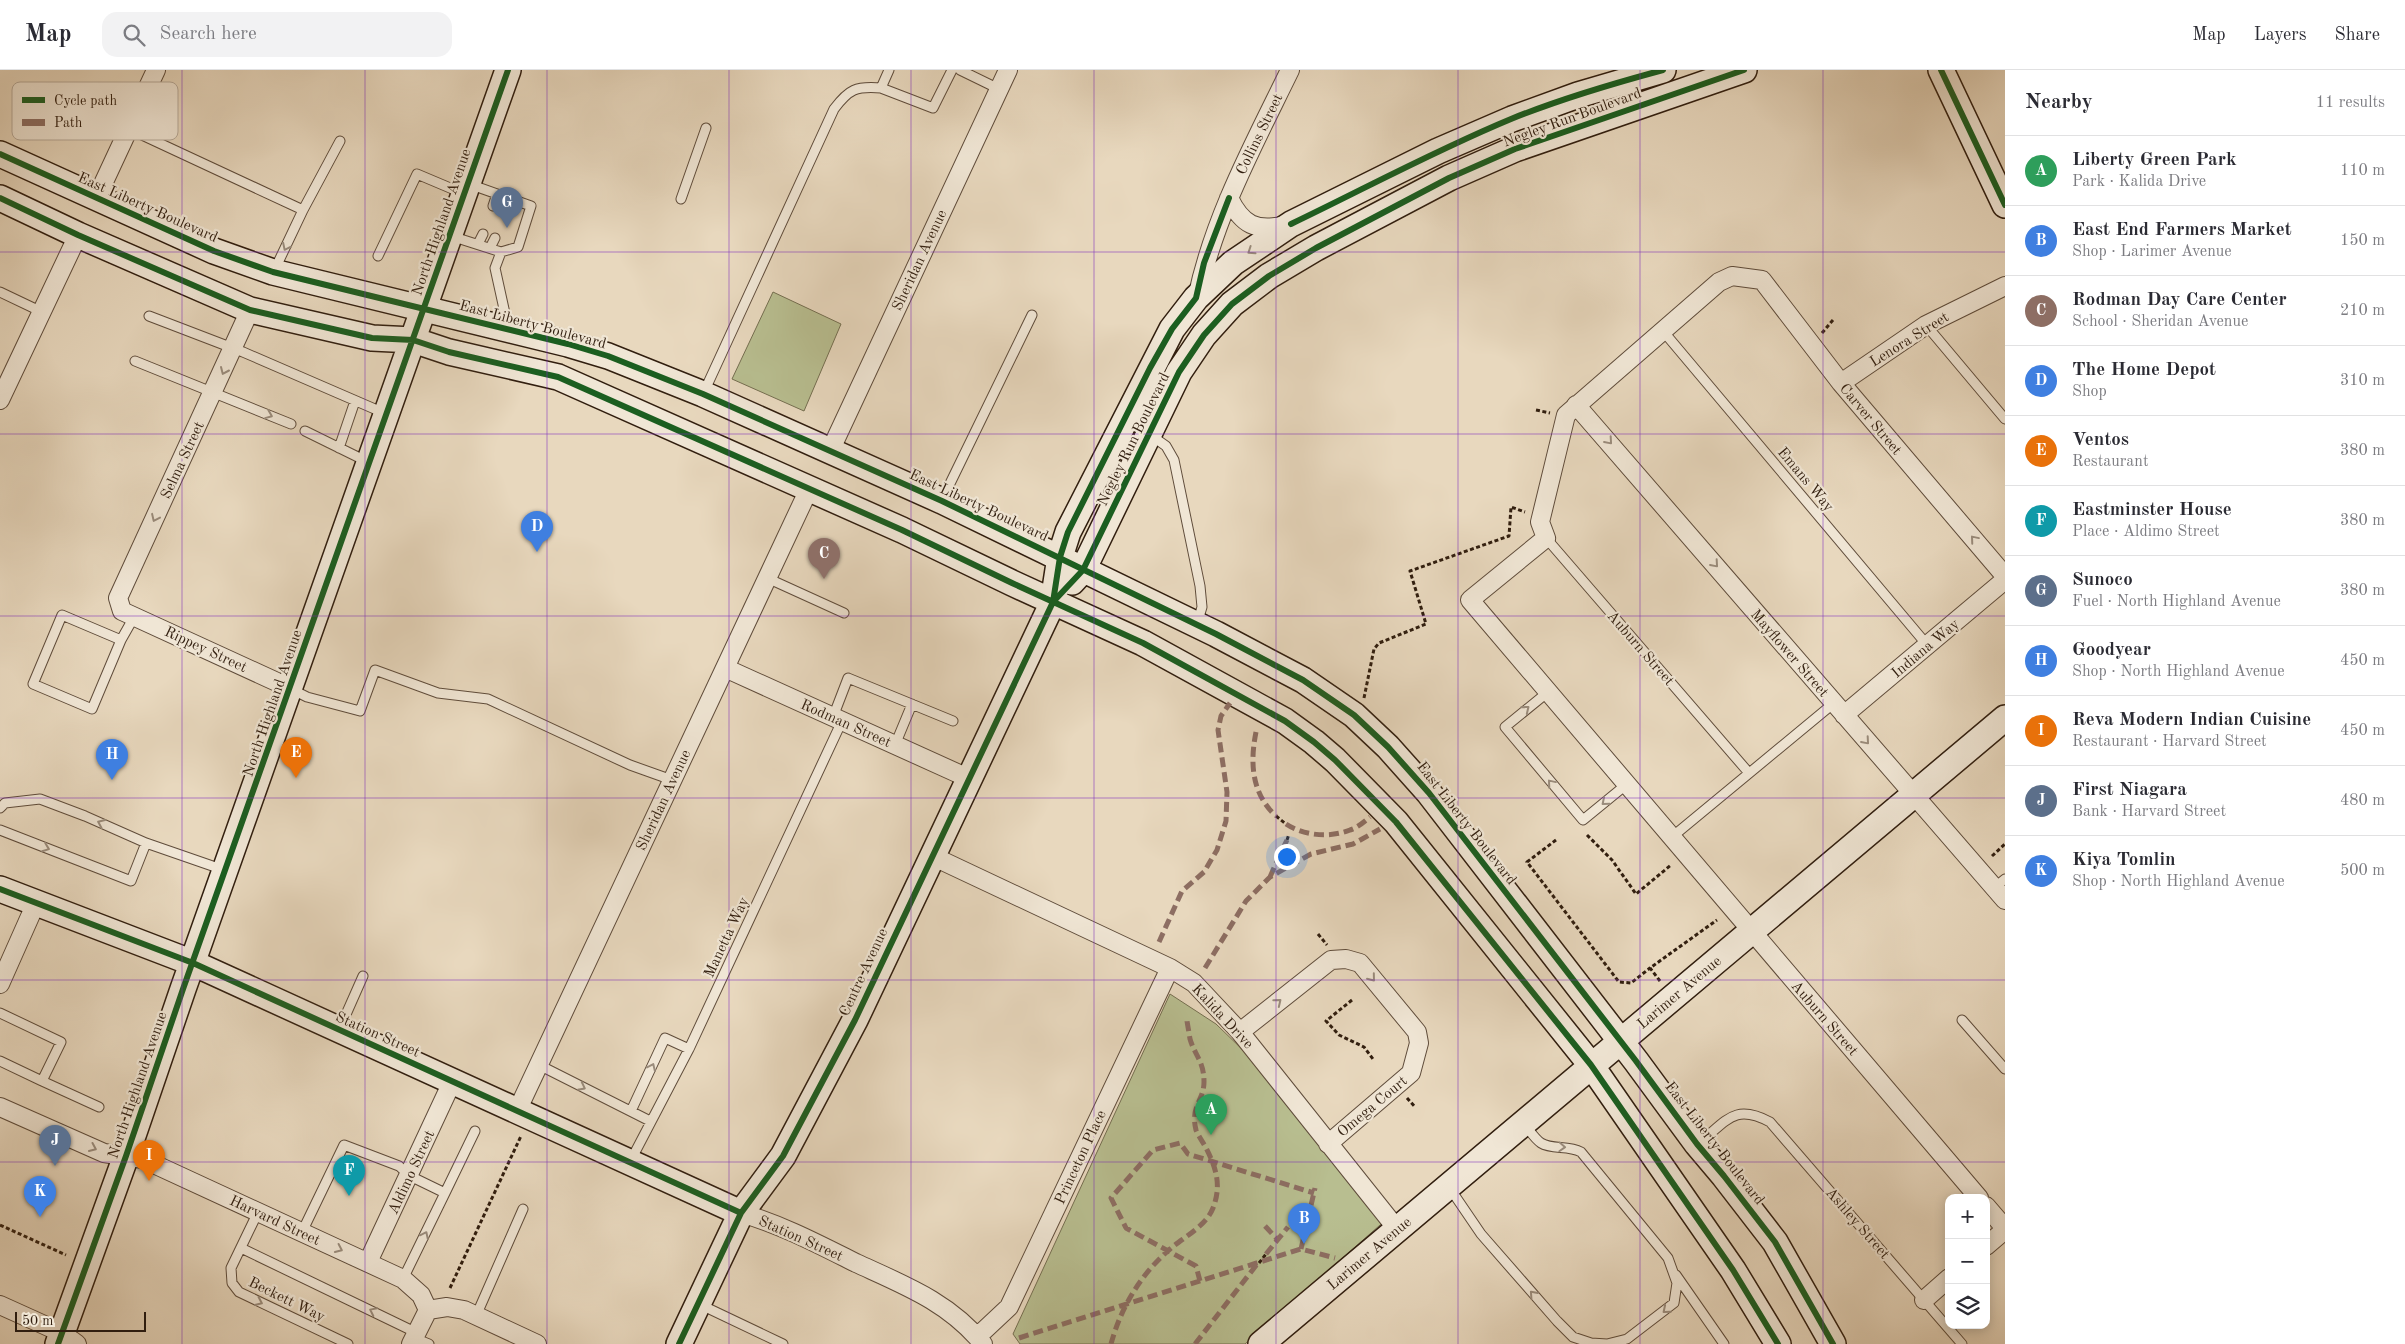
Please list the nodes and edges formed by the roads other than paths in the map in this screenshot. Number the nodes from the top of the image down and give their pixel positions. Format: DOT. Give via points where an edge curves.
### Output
graph roads {
  1 [pos="156,70"];
  2 [pos="508,70"];
  3 [pos="889,70"];
  4 [pos="952,70"];
  5 [pos="960,70"];
  6 [pos="1008,70"];
  7 [pos="1290,70"];
  8 [pos="1663,70"];
  9 [pos="1744,70"];
  10 [pos="1941,70"];
  11 [pos="151,82"];
  12 [pos="881,88"];
  13 [pos="999,89"];
  14 [pos="706,128"];
  15 [pos="124,140"];
  16 [pos="153,140"];
  17 [pos="340,141"];
  18 [pos="0,154"];
  19 [pos="466,189"];
  20 [pos="497,194"];
  21 [pos="0,198"];
  22 [pos="96,198"];
  23 [pos="510,198"];
  24 [pos="681,198"];
  25 [pos="1229,198"];
  26 [pos="2005,205"];
  27 [pos="493,206"];
  28 [pos="303,210"];
  29 [pos="506,211"];
  30 [pos="1291,224"];
  31 [pos="483,234"];
  32 [pos="78,235"];
  33 [pos="450,236"];
  34 [pos="495,238"];
  35 [pos="478,244"];
  36 [pos="490,248"];
  37 [pos="501,252"];
  38 [pos="378,256"];
  39 [pos="273,272"];
  40 [pos="2005,286"];
  41 [pos="0,292"];
  42 [pos="1196,298"];
  43 [pos="424,308"];
  44 [pos="250,310"];
  45 [pos="42,312"];
  46 [pos="1032,315"];
  47 [pos="149,316"];
  48 [pos="1926,325"];
  49 [pos="508,329"];
  50 [pos="1662,331"];
  51 [pos="413,340"];
  52 [pos="234,349"];
  53 [pos="135,361"];
  54 [pos="1841,383"];
  55 [pos="214,392"];
  56 [pos="703,394"];
  57 [pos="0,400"];
  58 [pos="355,401"];
  59 [pos="1576,405"];
  60 [pos="387,414"];
  61 [pos="2005,419"];
  62 [pos="291,424"];
  63 [pos="305,432"];
  64 [pos="1149,434"];
  65 [pos="339,448"];
  66 [pos="831,449"];
  67 [pos="370,462"];
  68 [pos="809,488"];
  69 [pos="942,501"];
  70 [pos="1546,538"];
  71 [pos="1060,558"];
  72 [pos="1083,570"];
  73 [pos="767,578"];
  74 [pos="2005,578"];
  75 [pos="1053,602"];
  76 [pos="844,613"];
  77 [pos="128,614"];
  78 [pos="1197,625"];
  79 [pos="122,640"];
  80 [pos="1928,646"];
  81 [pos="725,668"];
  82 [pos="290,688"];
  83 [pos="1548,692"];
  84 [pos="912,704"];
  85 [pos="1839,709"];
  86 [pos="2005,718"];
  87 [pos="837,719"];
  88 [pos="952,721"];
  89 [pos="896,745"];
  90 [pos="1749,773"];
  91 [pos="968,778"];
  92 [pos="672,780"];
  93 [pos="1626,784"];
  94 [pos="1913,794"];
  95 [pos="0,808"];
  96 [pos="0,830"];
  97 [pos="1672,837"];
  98 [pos="146,843"];
  99 [pos="932,856"];
  100 [pos="226,871"];
  101 [pos="0,889"];
  102 [pos="2001,889"];
  103 [pos="36,903"];
  104 [pos="1751,931"];
  105 [pos="193,964"];
  106 [pos="1170,968"];
  107 [pos="363,976"];
  108 [pos="0,984"];
  109 [pos="0,1013"];
  110 [pos="1962,1020"];
  111 [pos="339,1030"];
  112 [pos="1240,1032"];
  113 [pos="1620,1041"];
  114 [pos="689,1049"];
  115 [pos="0,1061"];
  116 [pos="539,1065"];
  117 [pos="1591,1065"];
  118 [pos="2005,1069"];
  119 [pos="42,1081"];
  120 [pos="452,1082"];
  121 [pos="0,1107"];
  122 [pos="99,1108"];
  123 [pos="517,1111"];
  124 [pos="631,1111"];
  125 [pos="650,1120"];
  126 [pos="1523,1123"];
  127 [pos="475,1131"];
  128 [pos="1328,1144"];
  129 [pos="1696,1144"];
  130 [pos="126,1156"];
  131 [pos="630,1163"];
  132 [pos="410,1176"];
  133 [pos="1448,1186"];
  134 [pos="445,1193"];
  135 [pos="1976,1194"];
  136 [pos="523,1209"];
  137 [pos="1990,1211"];
  138 [pos="258,1212"];
  139 [pos="741,1213"];
  140 [pos="1397,1229"];
  141 [pos="2005,1229"];
  142 [pos="302,1232"];
  143 [pos="1990,1242"];
  144 [pos="240,1248"];
  145 [pos="368,1262"];
  146 [pos="1673,1271"];
  147 [pos="403,1279"];
  148 [pos="1945,1282"];
  149 [pos="1924,1300"];
  150 [pos="699,1304"];
  151 [pos="0,1305"];
  152 [pos="428,1310"];
  153 [pos="476,1316"];
  154 [pos="65,1340"];
  155 [pos="418,1340"];
  156 [pos="980,1340"];
  157 [pos="348,1344"];
  158 [pos="537,1344"];
  159 [pos="679,1344"];
  160 [pos="783,1344"];
  161 [pos="1261,1344"];
  162 [pos="1607,1344"];
  163 [pos="1724,1344"];
  164 [pos="1778,1344"];
  165 [pos="1833,1344"];
  166 [pos="1962,1344"];
  1 -- 11 [label="street"];
  2 -- 19 [label="main road, North Highland Avenue"];
  3 -- 12 [label="lane"];
  4 -- 12 [label="lane" via="933,108"];
  5 -- 13 [label="lane"];
  6 -- 13 [label="street, Sheridan Avenue"];
  7 -- 25 [label="street, Collins Street"];
  8 -- 30 [label="main road, Negley Run Boulevard" via="1512,119 1438,151"];
  9 -- 64 [label="main road, Negley Run Boulevard" via="1515,149 1440,183 1269,276 1232,304 1204,335 1179,372"];
  10 -- 26 [label="main road"];
  12 -- 56 [label="lane" via="851,90 834,109"];
  13 -- 66 [label="street, Sheridan Avenue"];
  14 -- 24 [label="lane"];
  15 -- 22 [label="street"];
  16 -- 28 [label="lane"];
  17 -- 28 [label="lane"];
  18 -- 22 [label="main road, East Liberty Boulevard"];
  19 -- 20 [label="lane"];
  19 -- 33 [label="main road, North Highland Avenue"];
  19 -- 38 [label="lane" via="417,174"];
  20 -- 23 [label="lane"];
  20 -- 27 [label="lane"];
  21 -- 32 [label="main road"];
  22 -- 39 [label="main road, East Liberty Boulevard" via="214,251"];
  23 -- 29 [label="lane"];
  23 -- 37 [label="lane" via="531,206 518,247"];
  25 -- 30 [label="street" via="1236,213 1251,226 1270,229"];
  25 -- 42 [label="street, Collins Street" via="1204,262"];
  28 -- 39 [label="lane, one-way"];
  30 -- 42 [label="main road, Negley Run Boulevard, one-way" via="1233,263"];
  31 -- 35 [label="lane"];
  32 -- 44 [label="main road"];
  32 -- 45 [label="street"];
  33 -- 35 [label="lane"];
  33 -- 43 [label="main road, North Highland Avenue"];
  34 -- 36 [label="lane"];
  35 -- 36 [label="lane"];
  36 -- 37 [label="lane"];
  37 -- 49 [label="lane" via="495,268"];
  39 -- 43 [label="main road, East Liberty Boulevard"];
  40 -- 48 [label="street, Lenora Street"];
  41 -- 45 [label="lane"];
  42 -- 71 [label="main road, Negley Run Boulevard" via="1172,328 1150,368 1068,532"];
  43 -- 49 [label="main road, East Liberty Boulevard"];
  43 -- 51 [label="main road, North Highland Avenue"];
  44 -- 51 [label="main road" via="372,338"];
  44 -- 52 [label="street, Selma Street"];
  45 -- 57 [label="street"];
  46 -- 69 [label="lane"];
  47 -- 52 [label="lane"];
  48 -- 54 [label="street, Lenora Street"];
  48 -- 61 [label="lane"];
  49 -- 56 [label="main road, East Liberty Boulevard" via="608,356"];
  50 -- 54 [label="street, Carver Street" via="1719,282 1732,276 1762,280"];
  50 -- 59 [label="street"];
  50 -- 80 [label="lane, Emans Way"];
  51 -- 60 [label="main road, North Highland Avenue"];
  51 -- 68 [label="main road" via="449,352 558,377"];
  52 -- 55 [label="street, Selma Street, one-way"];
  52 -- 58 [label="lane"];
  53 -- 55 [label="lane"];
  74 -- 54 [label="street, Carver Street, one-way"];
  55 -- 62 [label="lane, one-way"];
  55 -- 77 [label="street, Selma Street, one-way" via="118,598"];
  56 -- 66 [label="main road, East Liberty Boulevard"];
  58 -- 60 [label="lane"];
  58 -- 65 [label="lane"];
  59 -- 70 [label="street" via="1566,415 1540,522"];
  59 -- 85 [label="street, Mayflower Street, one-way"];
  60 -- 67 [label="main road, North Highland Avenue"];
  63 -- 65 [label="lane"];
  64 -- 72 [label="main road, Negley Run Boulevard"];
  64 -- 78 [label="lane" via="1166,446 1174,460 1200,586 1202,607"];
  65 -- 67 [label="lane"];
  66 -- 69 [label="main road, East Liberty Boulevard"];
  67 -- 82 [label="main road, North Highland Avenue"];
  68 -- 73 [label="street, Sheridan Avenue"];
  68 -- 75 [label="main road"];
  69 -- 71 [label="main road, East Liberty Boulevard"];
  70 -- 83 [label="street, Auburn Street" via="1470,600"];
  70 -- 90 [label="lane, Auburn Street"];
  71 -- 72 [label="main road, East Liberty Boulevard"];
  71 -- 75 [label="main road, Negley Run Boulevard"];
  72 -- 75 [label="main road, Negley Run Boulevard"];
  72 -- 78 [label="main road, East Liberty Boulevard"];
  73 -- 76 [label="lane"];
  73 -- 81 [label="street, Sheridan Avenue"];
  74 -- 80 [label="street, Indiana Way"];
  75 -- 91 [label="main road, Centre Avenue"];
  75 -- 117 [label="main road" via="1143,643 1244,697 1285,721 1335,760 1396,822"];
  77 -- 79 [label="lane"];
  77 -- 82 [label="street, Rippey Street"];
  78 -- 113 [label="main road, East Liberty Boulevard" via="1303,680 1354,715 1388,747 1430,793"];
  79 -- 79 [label="lane" via="92,709 33,684 62,615"];
  80 -- 85 [label="street, Indiana Way"];
  81 -- 87 [label="street, Rodman Street"];
  81 -- 92 [label="street, Sheridan Avenue"];
  82 -- 92 [label="lane" via="307,697 360,711 374,670 438,693 488,698 630,765"];
  82 -- 100 [label="main road, North Highland Avenue"];
  83 -- 93 [label="street, Auburn Street"];
  93 -- 83 [label="lane, one-way" via="1582,820 1505,727"];
  84 -- 87 [label="lane, Manetta Way" via="848,678"];
  84 -- 88 [label="lane"];
  84 -- 89 [label="lane"];
  85 -- 90 [label="lane, Indiana Way"];
  85 -- 94 [label="street, Mayflower Street, one-way"];
  86 -- 94 [label="main road, Larimer Avenue"];
  87 -- 89 [label="street, Rodman Street"];
  87 -- 114 [label="lane, Manetta Way"];
  89 -- 91 [label="street, Rodman Street"];
  90 -- 97 [label="lane"];
  91 -- 99 [label="main road, Centre Avenue"];
  92 -- 116 [label="street, Sheridan Avenue"];
  93 -- 97 [label="street, Auburn Street"];
  94 -- 102 [label="street, Mayflower Street"];
  94 -- 104 [label="main road, Larimer Avenue"];
  98 -- 95 [label="lane, one-way" via="40,799 5,803"];
  96 -- 98 [label="lane, one-way" via="131,881"];
  97 -- 104 [label="street, Auburn Street"];
  98 -- 100 [label="lane"];
  99 -- 106 [label="street, Kalida Drive"];
  99 -- 139 [label="main road, Centre Avenue" via="855,1020 784,1156"];
  100 -- 105 [label="main road, North Highland Avenue"];
  101 -- 103 [label="main road, Station Street"];
  103 -- 105 [label="main road, Station Street"];
  103 -- 108 [label="street"];
  104 -- 113 [label="main road, Larimer Avenue"];
  104 -- 135 [label="street, Auburn Street"];
  105 -- 111 [label="main road, Station Street"];
  105 -- 130 [label="main road, North Highland Avenue"];
  106 -- 112 [label="street, Kalida Drive" via="1194,983"];
  106 -- 156 [label="street, Princeton Place" via="1009,1307"];
  107 -- 111 [label="lane"];
  109 -- 119 [label="lane" via="61,1042"];
  110 -- 118 [label="lane"];
  111 -- 120 [label="main road, Station Street"];
  112 -- 128 [label="street, Kalida Drive"];
  112 -- 128 [label="street, Omega Court, one-way" via="1331,960 1346,958 1360,963 1417,1032 1419,1044 1411,1073"];
  113 -- 117 [label="main road, Larimer Avenue"];
  113 -- 129 [label="main road, East Liberty Boulevard"];
  124 -- 114 [label="lane, one-way" via="665,1038"];
  114 -- 125 [label="lane, Manetta Way" via="658,1112"];
  115 -- 119 [label="lane"];
  116 -- 123 [label="street, Sheridan Avenue"];
  116 -- 124 [label="lane, one-way"];
  117 -- 126 [label="main road, Larimer Avenue"];
  117 -- 164 [label="main road" via="1732,1270"];
  119 -- 122 [label="lane"];
  120 -- 123 [label="main road, Station Street"];
  120 -- 132 [label="street, Aldimo Street"];
  121 -- 130 [label="street, Harvard Street, one-way" via="104,1153"];
  123 -- 131 [label="main road, Station Street"];
  124 -- 125 [label="lane"];
  125 -- 131 [label="lane, Manetta Way"];
  126 -- 133 [label="main road, Larimer Avenue"];
  126 -- 146 [label="lane, one-way" via="1547,1146 1572,1147 1582,1152 1668,1258"];
  127 -- 134 [label="lane"];
  128 -- 140 [label="street, Kalida Drive"];
  129 -- 149 [label="lane, Ashley Street" via="1736,1114 1756,1114 1770,1122"];
  129 -- 165 [label="main road, East Liberty Boulevard" via="1775,1242"];
  130 -- 138 [label="street, Harvard Street" via="143,1159"];
  130 -- 154 [label="main road, North Highland Avenue"];
  131 -- 139 [label="main road, Station Street"];
  132 -- 134 [label="lane"];
  132 -- 142 [label="lane" via="399,1166 344,1145"];
  132 -- 145 [label="street, Aldimo Street"];
  133 -- 140 [label="main road, Larimer Avenue"];
  162 -- 133 [label="lane, one-way" via="1574,1337 1557,1321 1481,1234"];
  147 -- 134 [label="lane, one-way"];
  136 -- 153 [label="lane"];
  137 -- 141 [label="street"];
  138 -- 142 [label="street, Harvard Street"];
  138 -- 144 [label="lane, Beckett Way"];
  139 -- 150 [label="main road, Centre Avenue"];
  139 -- 156 [label="street, Station Street" via="776,1224 934,1300 967,1325"];
  140 -- 161 [label="main road, Larimer Avenue"];
  141 -- 143 [label="street"];
  142 -- 145 [label="street, Harvard Street, one-way"];
  155 -- 144 [label="lane, one-way"];
  144 -- 157 [label="lane, Beckett Way, one-way" via="232,1268 232,1283 239,1292"];
  145 -- 147 [label="street, Harvard Street"];
  146 -- 162 [label="lane, one-way" via="1677,1283 1674,1303 1627,1339"];
  146 -- 163 [label="lane"];
  147 -- 152 [label="street, Harvard Street" via="421,1295"];
  148 -- 149 [label="street"];
  149 -- 166 [label="lane, Ashley Street"];
  150 -- 159 [label="main road, Centre Avenue"];
  150 -- 160 [label="lane"];
  151 -- 154 [label="street"];
  152 -- 153 [label="street" via="447,1307"];
  152 -- 155 [label="street"];
  153 -- 158 [label="street"];
}
